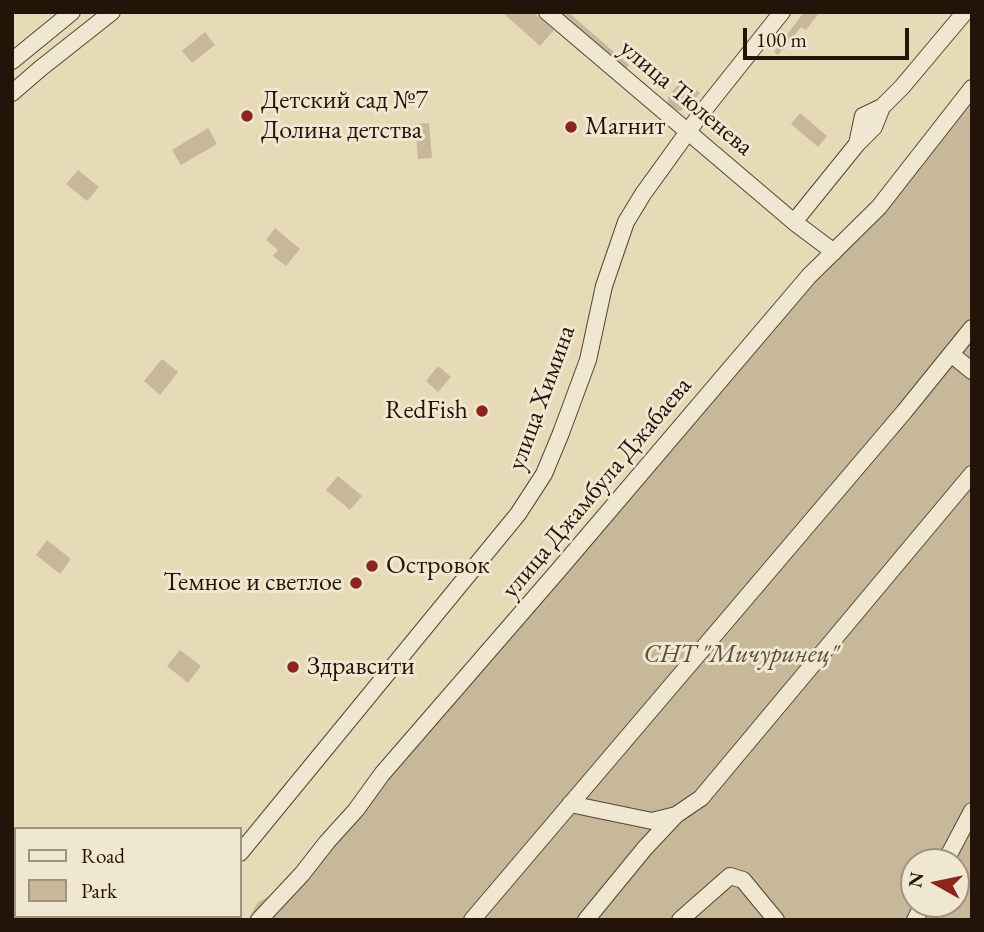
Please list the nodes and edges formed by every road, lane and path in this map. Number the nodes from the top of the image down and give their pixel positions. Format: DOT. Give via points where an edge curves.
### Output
graph roads {
  1 [pos="72,12"];
  2 [pos="112,12"];
  3 [pos="547,12"];
  4 [pos="782,12"];
  5 [pos="965,12"];
  6 [pos="12,61"];
  7 [pos="972,88"];
  8 [pos="12,93"];
  9 [pos="688,132"];
  10 [pos="794,222"];
  11 [pos="834,251"];
  12 [pos="972,328"];
  13 [pos="951,354"];
  14 [pos="972,371"];
  15 [pos="972,474"];
  16 [pos="570,804"];
  17 [pos="972,811"];
  18 [pos="676,815"];
  19 [pos="952,848"];
  20 [pos="242,851"];
  21 [pos="259,920"];
  22 [pos="472,920"];
  23 [pos="586,920"];
  24 [pos="680,920"];
  25 [pos="776,920"];
  1 -- 6 [label="street"];
  2 -- 8 [label="street"];
  3 -- 9 [label="street, улица Тюленева"];
  4 -- 9 [label="street, улица Химина"];
  5 -- 10 [label="street" via="902,88 882,107 863,116 857,144"];
  7 -- 11 [label="street, улица Джамбула Джабаева" via="879,207"];
  9 -- 10 [label="street, улица Тюленева"];
  9 -- 20 [label="street, улица Химина" via="626,222 604,286 588,360 544,474 519,514"];
  10 -- 11 [label="street, улица Тюленева"];
  11 -- 21 [label="street, улица Джамбула Джабаева"];
  12 -- 13 [label="street"];
  13 -- 14 [label="street"];
  13 -- 16 [label="street"];
  15 -- 18 [label="street" via="701,798"];
  16 -- 18 [label="street" via="652,821"];
  16 -- 22 [label="street"];
  17 -- 19 [label="street"];
  18 -- 23 [label="street"];
  24 -- 25 [label="street" via="730,876 743,880"];
}
